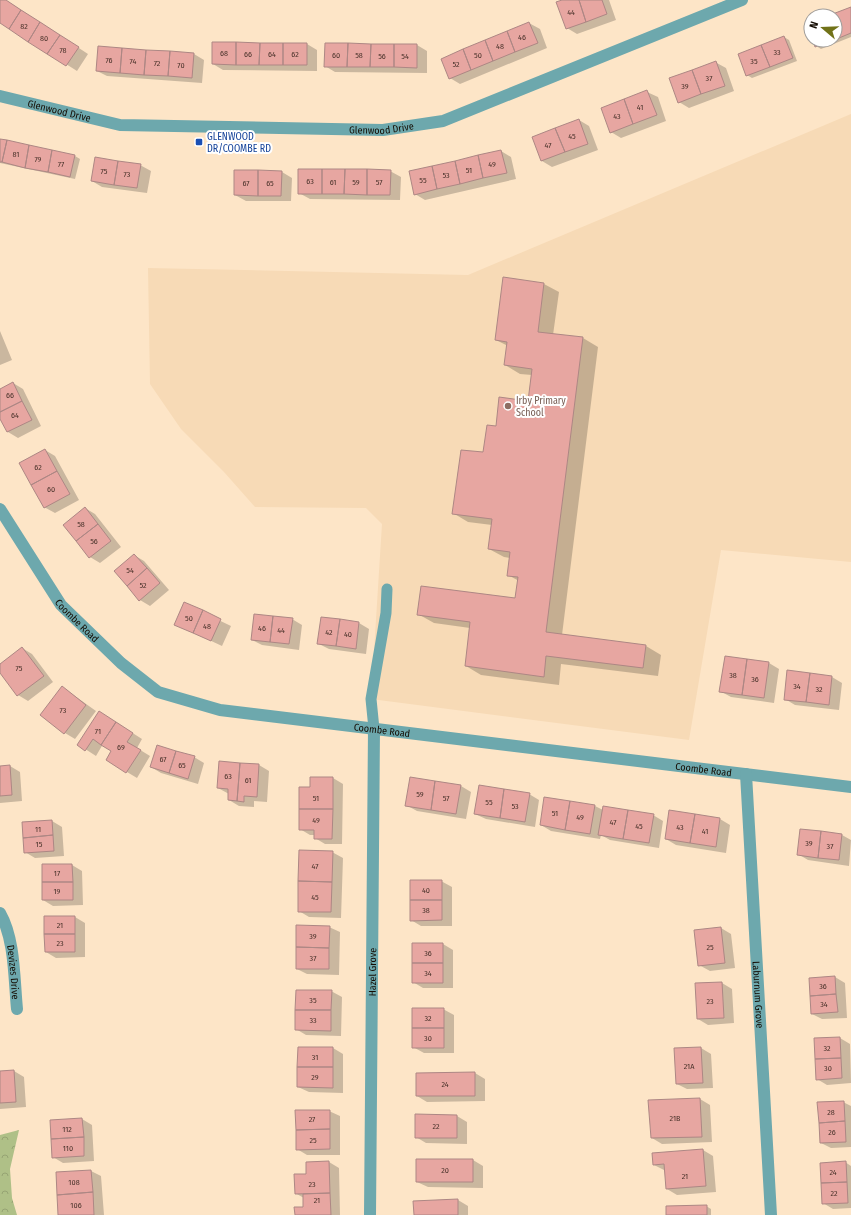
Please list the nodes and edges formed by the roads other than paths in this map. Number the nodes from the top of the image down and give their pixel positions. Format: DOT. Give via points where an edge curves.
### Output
graph roads {
  1 [pos="742,0"];
  2 [pos="0,96"];
  3 [pos="0,509"];
  4 [pos="387,589"];
  5 [pos="374,729"];
  6 [pos="746,774"];
  7 [pos="851,787"];
  8 [pos="0,913"];
  9 [pos="17,1009"];
  10 [pos="370,1215"];
  11 [pos="771,1215"];
  1 -- 2 [label="street, Glenwood Drive" via="443,121 383,130 120,125"];
  3 -- 5 [label="street, Coombe Road" via="61,605 121,663 158,692 220,710"];
  4 -- 5 [label="lane" via="386,613 371,699"];
  5 -- 6 [label="street, Coombe Road"];
  5 -- 10 [label="street, Hazel Grove"];
  6 -- 7 [label="street, Coombe Road"];
  6 -- 11 [label="street, Laburnum Grove"];
  8 -- 9 [label="street, Devizes Drive" via="6,923 13,959"];
}
